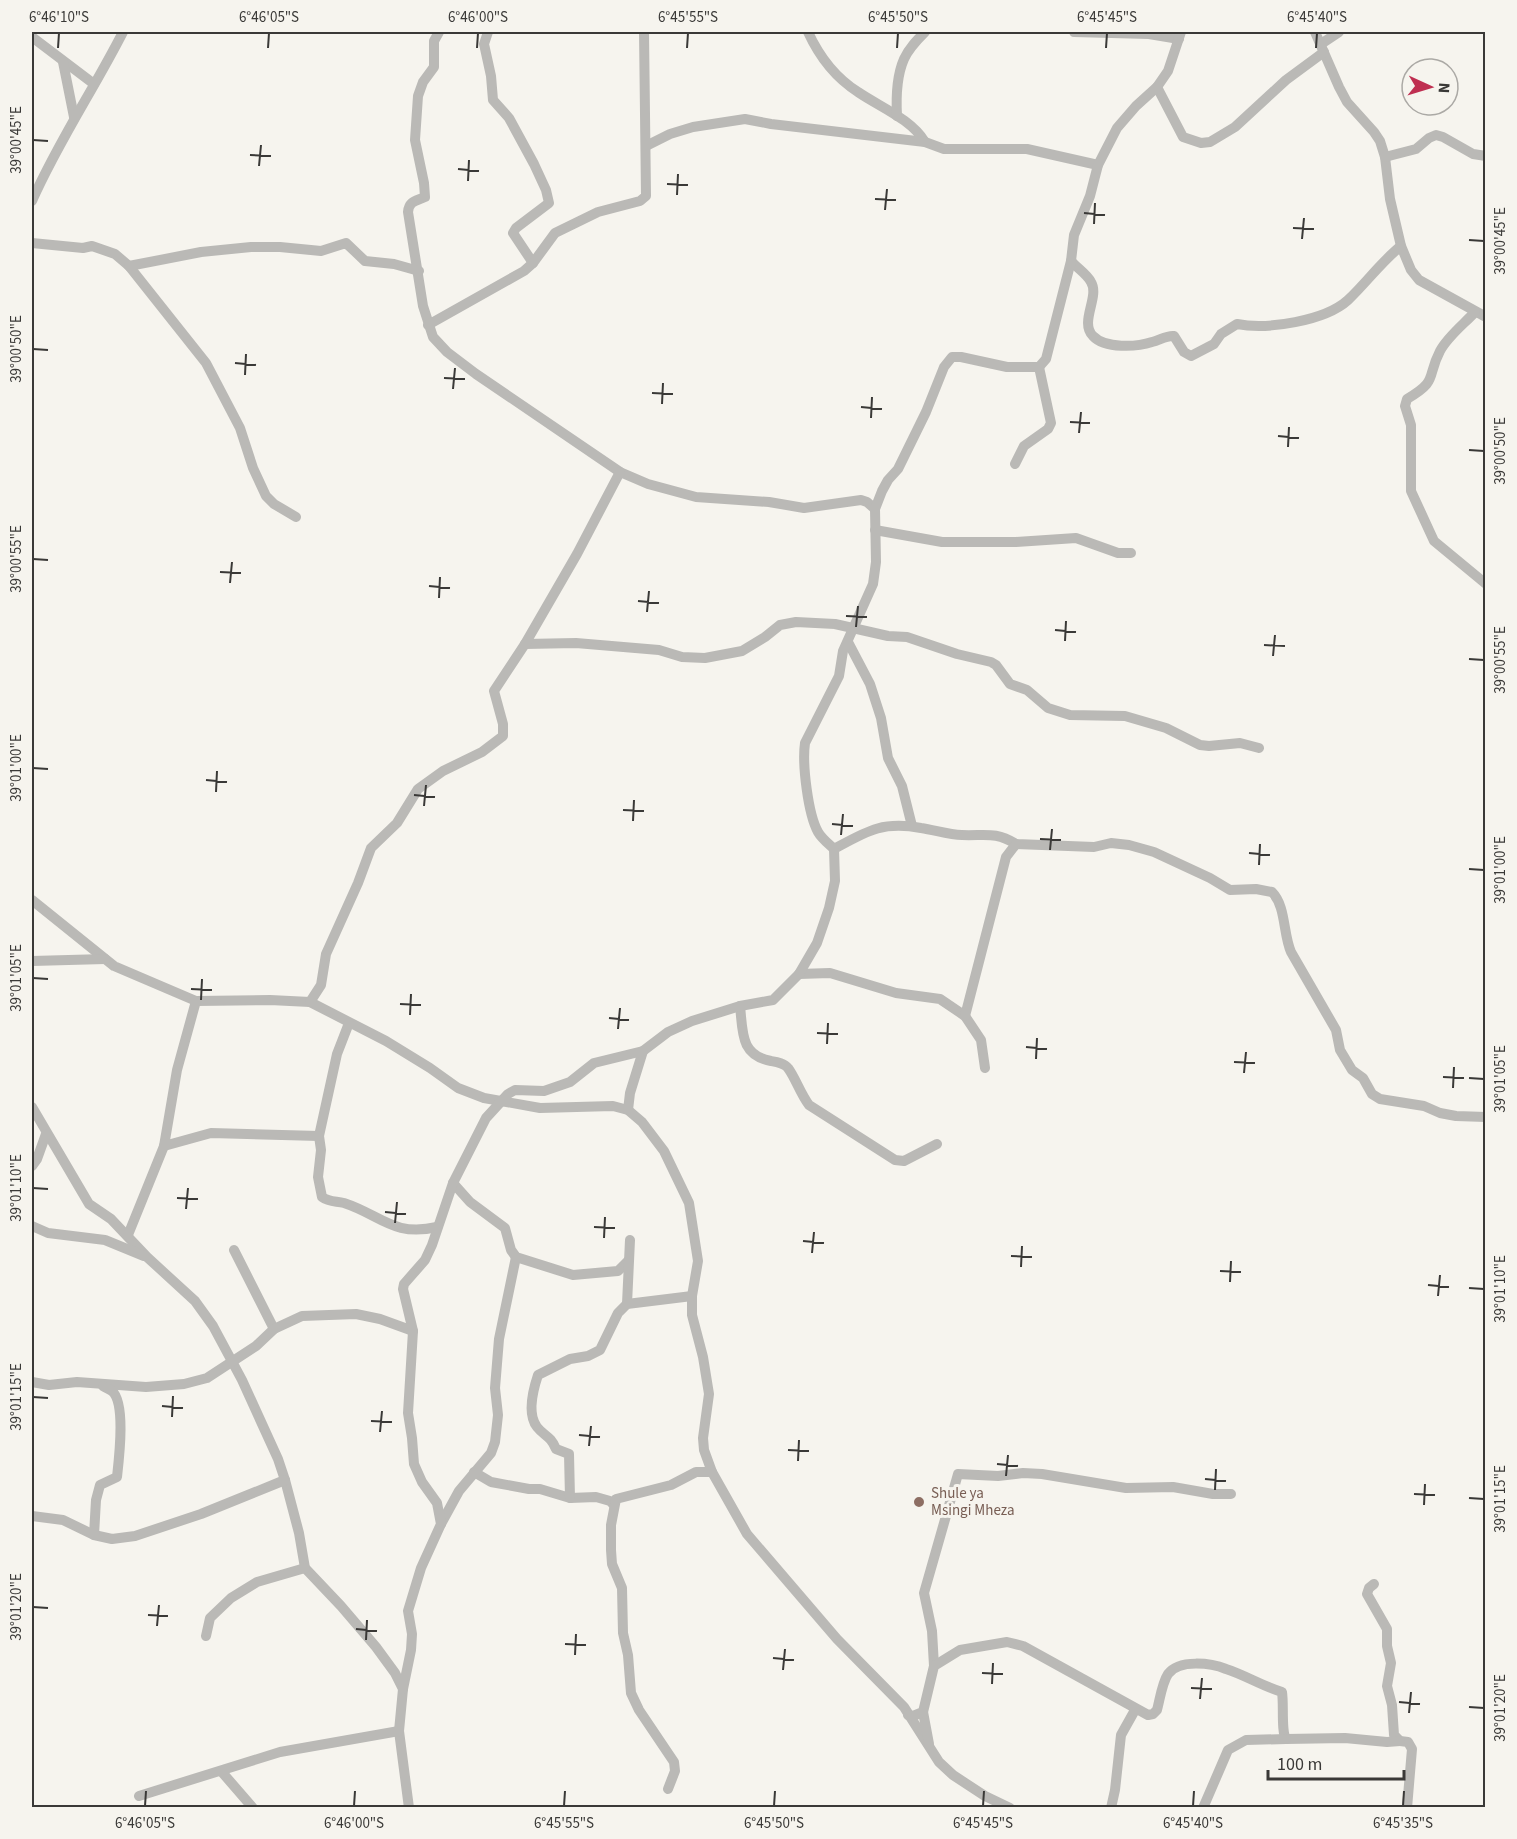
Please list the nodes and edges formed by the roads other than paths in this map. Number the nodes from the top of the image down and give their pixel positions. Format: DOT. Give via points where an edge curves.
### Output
graph roads {
  1 [pos="123,32"];
  2 [pos="439,32"];
  3 [pos="488,32"];
  4 [pos="644,32"];
  5 [pos="808,32"];
  6 [pos="925,32"];
  7 [pos="1074,32"];
  8 [pos="1315,32"];
  9 [pos="1339,32"];
  10 [pos="1180,35"];
  11 [pos="32,37"];
  12 [pos="1322,48"];
  13 [pos="63,62"];
  14 [pos="93,84"];
  15 [pos="1157,87"];
  16 [pos="897,116"];
  17 [pos="74,117"];
  18 [pos="925,142"];
  19 [pos="646,146"];
  20 [pos="1485,156"];
  21 [pos="1385,158"];
  22 [pos="1098,165"];
  23 [pos="32,198"];
  24 [pos="32,243"];
  25 [pos="1401,246"];
  26 [pos="1071,261"];
  27 [pos="533,263"];
  28 [pos="129,266"];
  29 [pos="418,272"];
  30 [pos="1475,312"];
  31 [pos="1485,318"];
  32 [pos="428,325"];
  33 [pos="1039,367"];
  34 [pos="1015,464"];
  35 [pos="620,472"];
  36 [pos="875,509"];
  37 [pos="296,517"];
  38 [pos="875,530"];
  39 [pos="1131,553"];
  40 [pos="1485,584"];
  41 [pos="855,628"];
  42 [pos="848,642"];
  43 [pos="525,644"];
  44 [pos="1259,748"];
  45 [pos="912,826"];
  46 [pos="1016,844"];
  47 [pos="834,849"];
  48 [pos="32,900"];
  49 [pos="105,959"];
  50 [pos="32,961"];
  51 [pos="799,974"];
  52 [pos="196,1001"];
  53 [pos="310,1002"];
  54 [pos="740,1006"];
  55 [pos="965,1016"];
  56 [pos="349,1023"];
  57 [pos="643,1051"];
  58 [pos="985,1068"];
  59 [pos="501,1100"];
  60 [pos="32,1107"];
  61 [pos="628,1110"];
  62 [pos="1485,1117"];
  63 [pos="46,1134"];
  64 [pos="319,1136"];
  65 [pos="938,1144"];
  66 [pos="164,1146"];
  67 [pos="32,1166"];
  68 [pos="453,1183"];
  69 [pos="32,1226"];
  70 [pos="437,1227"];
  71 [pos="128,1234"];
  72 [pos="630,1240"];
  73 [pos="234,1250"];
  74 [pos="147,1257"];
  75 [pos="516,1257"];
  76 [pos="629,1260"];
  77 [pos="692,1296"];
  78 [pos="627,1304"];
  79 [pos="274,1329"];
  80 [pos="413,1331"];
  81 [pos="232,1362"];
  82 [pos="32,1382"];
  83 [pos="102,1385"];
  84 [pos="474,1472"];
  85 [pos="712,1472"];
  86 [pos="285,1480"];
  87 [pos="1231,1494"];
  88 [pos="570,1498"];
  89 [pos="437,1503"];
  90 [pos="614,1504"];
  91 [pos="450,1510"];
  92 [pos="32,1516"];
  93 [pos="441,1524"];
  94 [pos="93,1535"];
  95 [pos="305,1568"];
  96 [pos="1374,1584"];
  97 [pos="206,1636"];
  98 [pos="934,1666"];
  99 [pos="403,1689"];
  100 [pos="1135,1710"];
  101 [pos="923,1712"];
  102 [pos="908,1715"];
  103 [pos="399,1731"];
  104 [pos="1286,1739"];
  105 [pos="1400,1741"];
  106 [pos="930,1750"];
  107 [pos="221,1770"];
  108 [pos="668,1789"];
  109 [pos="139,1796"];
  110 [pos="986,1796"];
  111 [pos="253,1808"];
  112 [pos="409,1808"];
  113 [pos="988,1808"];
  114 [pos="1010,1808"];
  115 [pos="1111,1808"];
  116 [pos="1203,1808"];
  117 [pos="1407,1808"];
  1 -- 14 [label="street"];
  2 -- 29 [label="street" via="434,67 418,96 415,140 425,197 408,206"];
  3 -- 27 [label="street" via="484,44 493,100 534,164 549,203 513,233"];
  4 -- 19 [label="street"];
  5 -- 16 [label="street" via="828,65 855,90"];
  6 -- 16 [label="street" via="904,60"];
  7 -- 10 [label="street"];
  8 -- 12 [label="street"];
  9 -- 12 [label="street"];
  10 -- 15 [label="street" via="1168,70"];
  11 -- 13 [label="street"];
  12 -- 15 [label="street" via="1235,127 1210,142 1191,142 1183,137"];
  12 -- 21 [label="street" via="1347,102 1374,132"];
  13 -- 14 [label="street"];
  13 -- 17 [label="street"];
  14 -- 17 [label="street"];
  15 -- 22 [label="street" via="1118,128"];
  16 -- 18 [label="street" via="920,133"];
  17 -- 23 [label="street"];
  18 -- 19 [label="street" via="745,118 693,127"];
  18 -- 22 [label="street" via="944,150 1026,149"];
  19 -- 27 [label="street" via="646,196 598,212 555,233"];
  20 -- 21 [label="street" via="1436,135 1416,149"];
  21 -- 25 [label="street"];
  22 -- 26 [label="street" via="1074,235"];
  24 -- 28 [label="street" via="92,246 116,254"];
  25 -- 26 [label="street" via="1347,302 1326,313 1304,322 1237,324 1214,344 1191,356 1171,335 1150,343 1127,345 1104,343 1093,336 1089,317 1094,289"];
  25 -- 30 [label="street" via="1410,270 1419,280"];
  26 -- 33 [label="street" via="1046,359"];
  27 -- 32 [label="street"];
  28 -- 29 [label="street" via="201,252 251,247 321,251 346,243 365,261"];
  28 -- 37 [label="street" via="206,363 240,428 266,496"];
  29 -- 32 [label="street"];
  30 -- 31 [label="street"];
  30 -- 40 [label="street" via="1440,350 1429,382 1407,399 1405,406 1411,425 1411,491 1434,542"];
  32 -- 35 [label="street" via="433,337 454,358"];
  33 -- 34 [label="street" via="1051,423 1024,446"];
  33 -- 36 [label="street" via="1007,367 952,357"];
  35 -- 36 [label="street" via="696,497 804,508 861,500"];
  35 -- 43 [label="street"];
  36 -- 38 [label="street"];
  38 -- 39 [label="street" via="942,542 1076,538 1118,553"];
  38 -- 41 [label="street" via="873,584"];
  41 -- 42 [label="street"];
  41 -- 43 [label="street" via="796,621 780,625 742,651 705,658 635,648"];
  41 -- 44 [label="street" via="907,637 990,662 1010,684 1027,690 1048,708 1070,715 1125,716 1166,728 1200,745 1240,743"];
  42 -- 45 [label="street" via="870,684 888,758 902,786"];
  42 -- 47 [label="street" via="839,676 806,743 804,755 811,819 819,836"];
  43 -- 53 [label="street" via="494,691 503,736 418,789 398,823 371,848 326,954 321,985"];
  45 -- 46 [label="street" via="961,835 991,833"];
  45 -- 47 [label="street" via="870,829"];
  46 -- 55 [label="street" via="1006,857"];
  46 -- 62 [label="street" via="1128,845 1154,852 1230,890 1256,888 1272,892 1280,903 1291,952 1336,1030 1340,1050 1372,1094 1440,1113"];
  47 -- 51 [label="street" via="835,881 829,908 817,943"];
  48 -- 49 [label="street"];
  49 -- 50 [label="street"];
  49 -- 52 [label="street" via="145,981"];
  51 -- 54 [label="street" via="774,1000"];
  51 -- 55 [label="street" via="830,973 887,991 940,999"];
  52 -- 53 [label="street"];
  52 -- 66 [label="street" via="177,1070"];
  53 -- 56 [label="street"];
  54 -- 57 [label="street" via="668,1032"];
  54 -- 65 [label="street" via="743,1039 762,1059 788,1066 809,1105 895,1160 904,1161"];
  55 -- 58 [label="street" via="981,1040"];
  56 -- 59 [label="street" via="386,1041 458,1088"];
  56 -- 64 [label="street" via="337,1054"];
  57 -- 59 [label="street" via="594,1063 570,1082 544,1090 515,1090"];
  57 -- 61 [label="street"];
  59 -- 61 [label="street" via="540,1108 601,1105"];
  59 -- 68 [label="street" via="486,1118"];
  60 -- 63 [label="street"];
  61 -- 77 [label="street" via="664,1151 689,1203 698,1261"];
  63 -- 67 [label="street"];
  63 -- 71 [label="street" via="89,1204"];
  64 -- 66 [label="street" via="211,1133"];
  64 -- 70 [label="street" via="318,1177 320,1192 326,1200 344,1203 402,1230"];
  66 -- 71 [label="street"];
  68 -- 70 [label="street"];
  68 -- 75 [label="street" via="470,1202 505,1228"];
  69 -- 74 [label="street" via="48,1233 105,1240"];
  70 -- 80 [label="street" via="425,1260 404,1284"];
  71 -- 74 [label="street"];
  72 -- 76 [label="street"];
  73 -- 79 [label="street"];
  74 -- 81 [label="street" via="195,1301"];
  75 -- 76 [label="street" via="573,1275 618,1271"];
  75 -- 84 [label="street" via="499,1339 495,1442"];
  76 -- 78 [label="street"];
  77 -- 78 [label="street"];
  77 -- 85 [label="street" via="692,1315 709,1394 703,1438"];
  78 -- 88 [label="street" via="618,1312 600,1350 541,1373 536,1384 533,1420 556,1449 569,1454"];
  79 -- 80 [label="street" via="302,1316 356,1314"];
  79 -- 81 [label="street"];
  80 -- 89 [label="street" via="408,1413 414,1464"];
  81 -- 83 [label="street" via="207,1378 184,1384"];
  81 -- 86 [label="street"];
  82 -- 83 [label="street"];
  83 -- 94 [label="street" via="113,1391 122,1431 117,1477 100,1485"];
  84 -- 88 [label="street" via="491,1482"];
  84 -- 91 [label="street"];
  85 -- 90 [label="street" via="696,1472 672,1485 621,1496"];
  85 -- 102 [label="street" via="747,1534 797,1595 885,1685"];
  86 -- 94 [label="street" via="135,1536 112,1539"];
  86 -- 95 [label="street"];
  87 -- 98 [label="street" via="1173,1487 1126,1488 1042,1473 958,1474 924,1593"];
  88 -- 90 [label="street" via="596,1497"];
  89 -- 91 [label="street"];
  89 -- 93 [label="street"];
  90 -- 108 [label="street" via="612,1564 622,1588 631,1693 674,1762 675,1772"];
  91 -- 93 [label="street"];
  92 -- 94 [label="street" via="63,1520"];
  93 -- 99 [label="street" via="408,1611 411,1650"];
  95 -- 97 [label="street" via="257,1582 231,1598 210,1618"];
  95 -- 99 [label="street" via="376,1647"];
  96 -- 105 [label="street" via="1367,1594 1387,1629 1391,1663 1387,1686 1392,1729"];
  98 -- 100 [label="street" via="960,1650 1007,1642 1023,1646"];
  98 -- 101 [label="street"];
  99 -- 103 [label="street"];
  100 -- 104 [label="street" via="1153,1714 1168,1674 1179,1666 1219,1667 1282,1692"];
  100 -- 115 [label="street" via="1121,1735"];
  101 -- 102 [label="street"];
  101 -- 106 [label="street"];
  102 -- 106 [label="street"];
  103 -- 107 [label="street" via="280,1752"];
  103 -- 112 [label="street"];
  104 -- 105 [label="street"];
  104 -- 116 [label="street" via="1246,1740 1228,1750"];
  105 -- 117 [label="street" via="1412,1749"];
  106 -- 110 [label="street" via="953,1775"];
  107 -- 109 [label="street"];
  107 -- 111 [label="street"];
  110 -- 113 [label="street"];
  110 -- 114 [label="street"];
}
